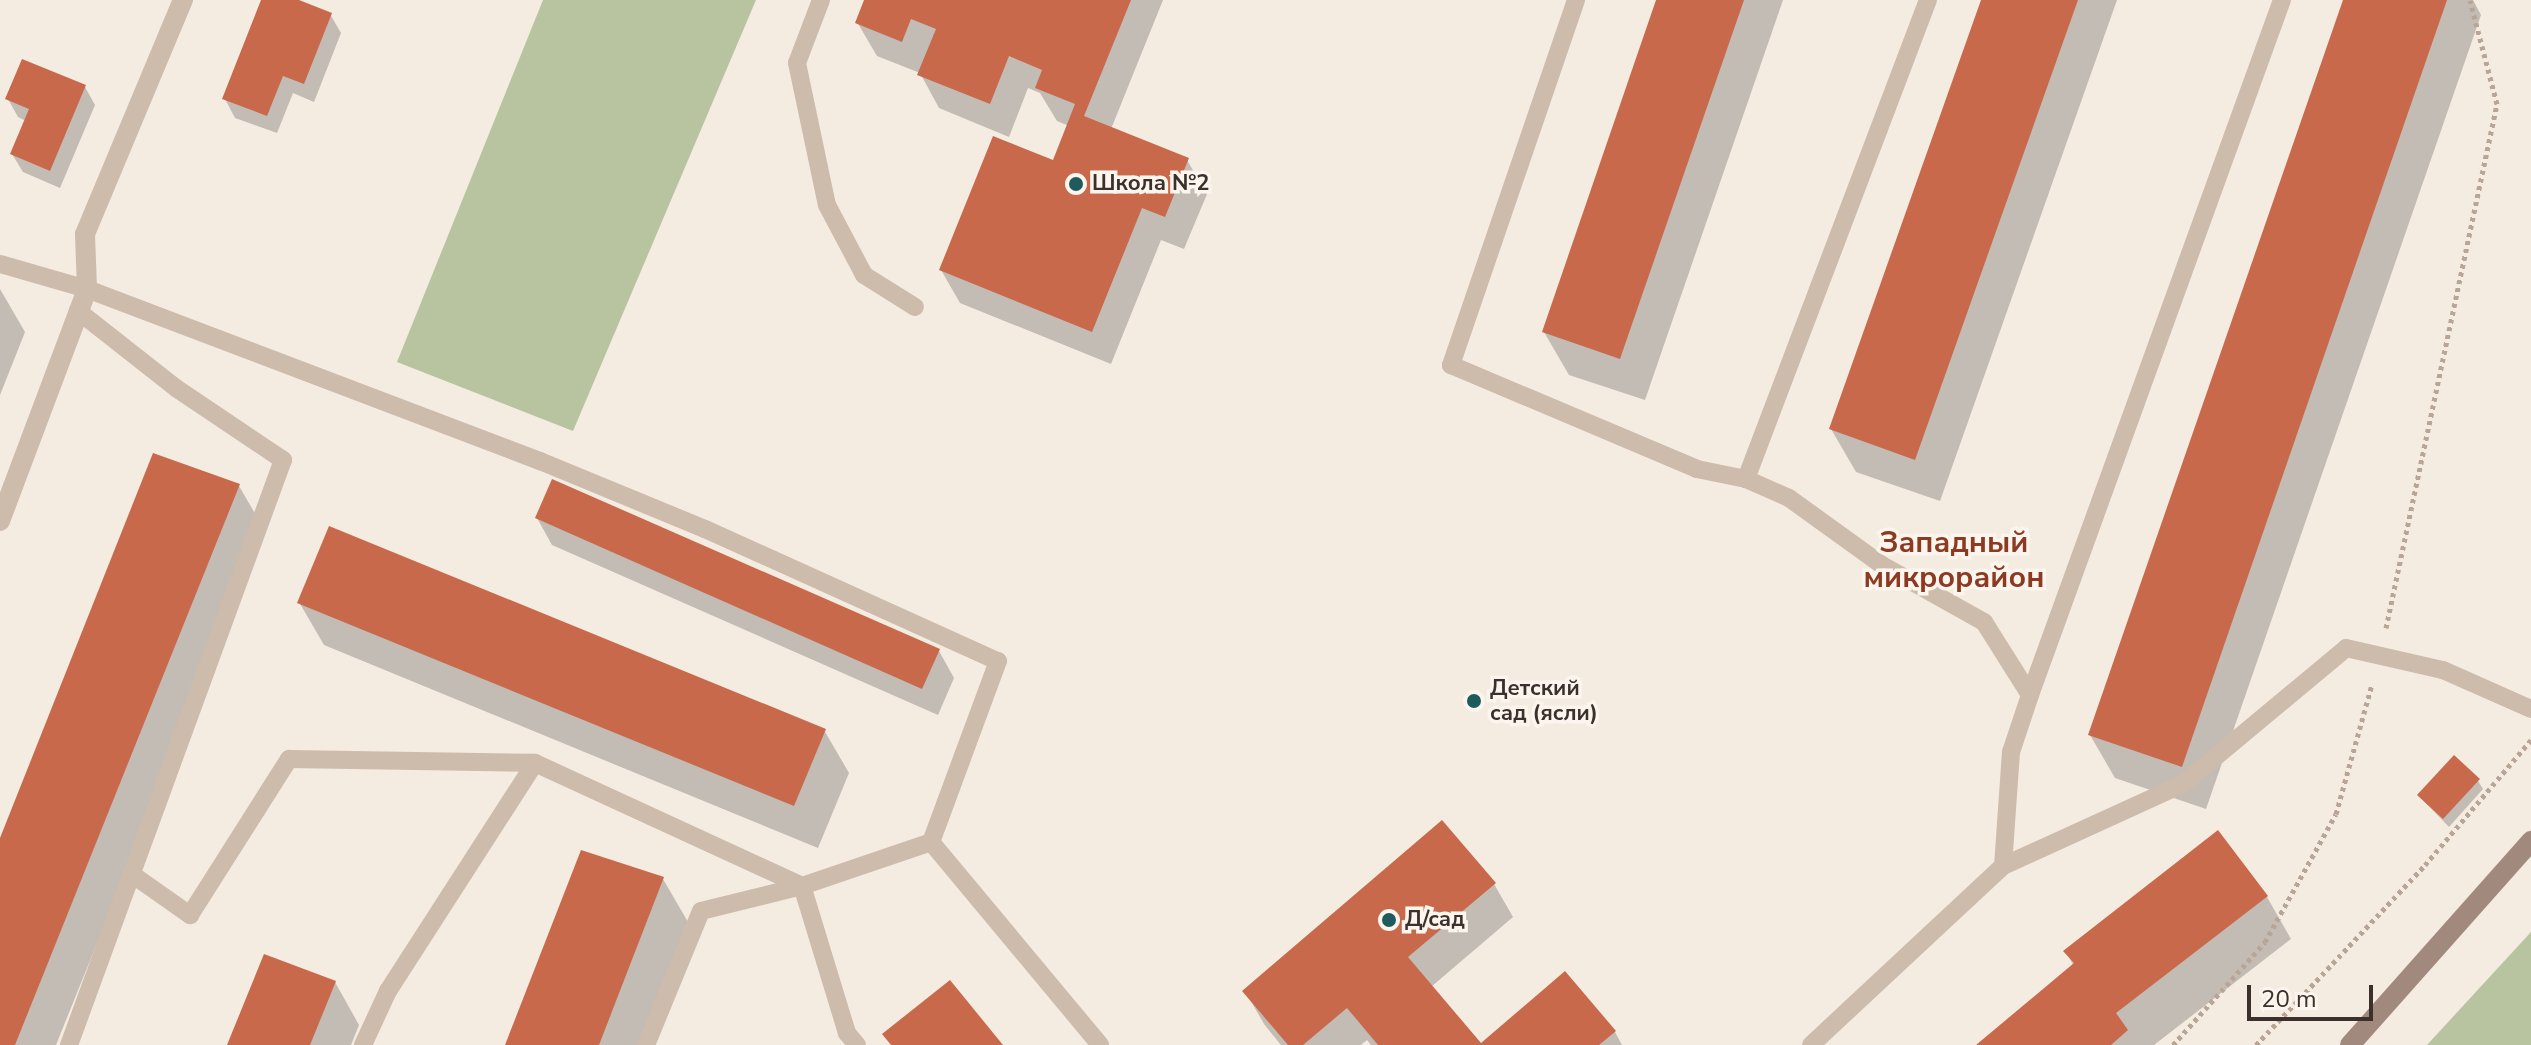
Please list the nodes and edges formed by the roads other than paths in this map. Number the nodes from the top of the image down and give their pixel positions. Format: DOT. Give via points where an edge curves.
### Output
graph roads {
  1 [pos="183,0"];
  2 [pos="821,0"];
  3 [pos="1576,0"];
  4 [pos="1928,0"];
  5 [pos="2282,0"];
  6 [pos="0,264"];
  7 [pos="87,289"];
  8 [pos="915,307"];
  9 [pos="78,311"];
  10 [pos="1746,479"];
  11 [pos="0,521"];
  12 [pos="2030,695"];
  13 [pos="2531,709"];
  14 [pos="535,763"];
  15 [pos="2531,841"];
  16 [pos="931,842"];
  17 [pos="2003,866"];
  18 [pos="133,875"];
  19 [pos="802,886"];
  20 [pos="69,1045"];
  21 [pos="363,1045"];
  22 [pos="646,1045"];
  23 [pos="857,1045"];
  24 [pos="1100,1045"];
  25 [pos="1811,1045"];
  26 [pos="2350,1045"];
  1 -- 7 [label="street" via="85,234"];
  2 -- 8 [label="lane" via="797,63 827,205 864,275"];
  3 -- 10 [label="lane" via="1451,365 1697,469"];
  4 -- 10 [label="lane"];
  5 -- 12 [label="lane"];
  6 -- 7 [label="lane"];
  7 -- 9 [label="street"];
  7 -- 16 [label="lane" via="540,461 998,661"];
  9 -- 11 [label="street"];
  9 -- 18 [label="lane" via="176,388 283,460"];
  10 -- 12 [label="lane" via="1789,498 1882,565 1984,622"];
  12 -- 17 [label="lane" via="2011,752"];
  13 -- 17 [label="lane" via="2443,670 2346,648 2183,784"];
  14 -- 18 [label="lane" via="289,759 190,915"];
  14 -- 19 [label="lane"];
  14 -- 21 [label="lane" via="388,991"];
  15 -- 26 [label="street"];
  16 -- 19 [label="lane"];
  16 -- 24 [label="lane"];
  17 -- 25 [label="lane"];
  18 -- 20 [label="lane"];
  19 -- 22 [label="lane" via="701,911"];
  19 -- 23 [label="lane" via="847,1033"];
}
